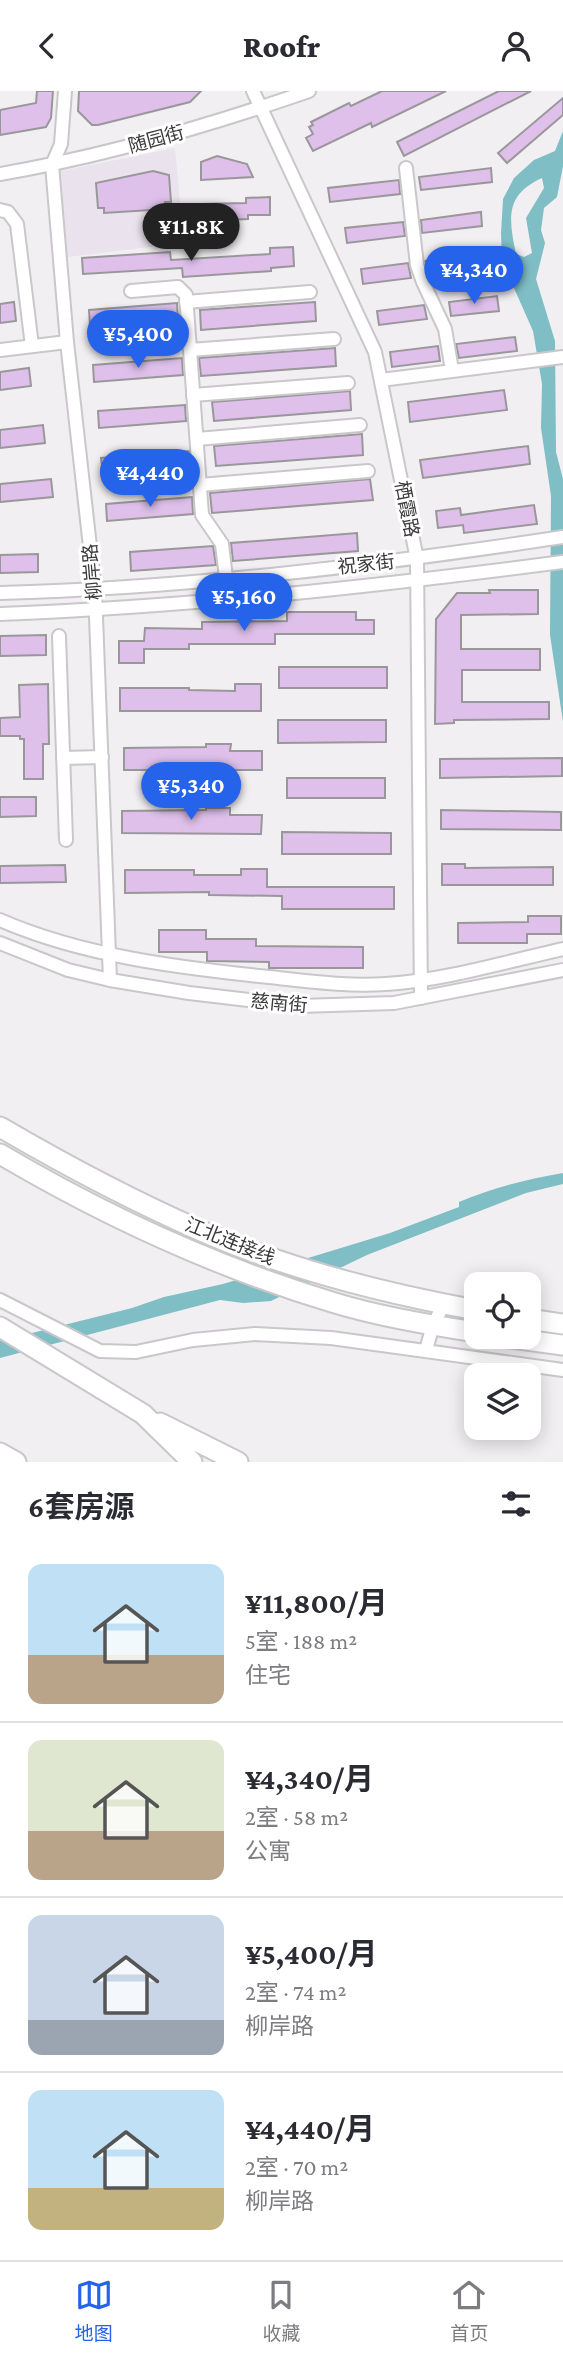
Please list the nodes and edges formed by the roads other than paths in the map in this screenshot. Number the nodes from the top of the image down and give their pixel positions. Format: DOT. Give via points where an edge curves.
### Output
graph roads {
  1 [pos="65,91"];
  2 [pos="253,91"];
  3 [pos="309,91"];
  4 [pos="260,108"];
  5 [pos="52,165"];
  6 [pos="406,168"];
  7 [pos="0,174"];
  8 [pos="0,210"];
  9 [pos="131,291"];
  10 [pos="310,292"];
  11 [pos="186,302"];
  12 [pos="334,339"];
  13 [pos="67,342"];
  14 [pos="32,346"];
  15 [pos="190,350"];
  16 [pos="0,351"];
  17 [pos="563,357"];
  18 [pos="452,370"];
  19 [pos="381,380"];
  20 [pos="348,383"];
  21 [pos="193,394"];
  22 [pos="360,425"];
  23 [pos="197,439"];
  24 [pos="369,471"];
  25 [pos="200,485"];
  26 [pos="563,537"];
  27 [pos="417,559"];
  28 [pos="563,562"];
  29 [pos="226,578"];
  30 [pos="417,581"];
  31 [pos="95,591"];
  32 [pos="0,593"];
  33 [pos="96,610"];
  34 [pos="0,614"];
  35 [pos="59,636"];
  36 [pos="102,757"];
  37 [pos="63,758"];
  38 [pos="65,840"];
  39 [pos="0,920"];
  40 [pos="0,943"];
  41 [pos="563,949"];
  42 [pos="110,953"];
  43 [pos="563,970"];
  44 [pos="421,978"];
  45 [pos="110,980"];
  46 [pos="421,998"];
  47 [pos="0,1127"];
  48 [pos="0,1154"];
  49 [pos="0,1300"];
  50 [pos="444,1304"];
  51 [pos="464,1308"];
  52 [pos="541,1321"];
  53 [pos="563,1324"];
  54 [pos="433,1325"];
  55 [pos="0,1327"];
  56 [pos="464,1330"];
  57 [pos="541,1342"];
  58 [pos="563,1345"];
  59 [pos="426,1350"];
  60 [pos="563,1370"];
  61 [pos="143,1415"];
  62 [pos="0,1453"];
  63 [pos="16,1462"];
  64 [pos="192,1462"];
  65 [pos="238,1462"];
  1 -- 5 [label="street" via="61,144"];
  2 -- 4 [label="street, 栖霞路"];
  3 -- 4 [label="street, 随园街"];
  4 -- 5 [label="street, 随园街"];
  4 -- 19 [label="street, 栖霞路" via="375,352"];
  5 -- 7 [label="street, 随园街"];
  5 -- 13 [label="street, 柳岸路"];
  6 -- 18 [label="street" via="417,265 445,329"];
  8 -- 14 [label="street" via="8,212 17,224"];
  9 -- 11 [label="street" via="178,288"];
  10 -- 11 [label="street"];
  11 -- 15 [label="street"];
  12 -- 15 [label="street"];
  13 -- 14 [label="street"];
  13 -- 31 [label="street, 柳岸路"];
  14 -- 16 [label="street"];
  15 -- 21 [label="street"];
  17 -- 18 [label="street"];
  18 -- 19 [label="street"];
  19 -- 27 [label="street, 栖霞路"];
  20 -- 21 [label="street"];
  21 -- 23 [label="street"];
  22 -- 23 [label="street"];
  23 -- 25 [label="street"];
  24 -- 25 [label="street"];
  25 -- 29 [label="street" via="202,515 222,544"];
  26 -- 27 [label="street, 祝家街"];
  27 -- 29 [label="street, 祝家街"];
  27 -- 30 [label="street, 栖霞路"];
  28 -- 30 [label="street, 祝家街"];
  29 -- 31 [label="street, 祝家街"];
  30 -- 33 [label="street, 祝家街"];
  30 -- 44 [label="street, 栖霞路"];
  31 -- 32 [label="street, 祝家街"];
  31 -- 33 [label="street, 柳岸路"];
  33 -- 34 [label="street, 祝家街"];
  33 -- 36 [label="street, 柳岸路"];
  35 -- 37 [label="street"];
  36 -- 37 [label="street"];
  36 -- 42 [label="street, 柳岸路"];
  37 -- 38 [label="street"];
  39 -- 42 [label="street, 慈南街" via="33,935"];
  40 -- 45 [label="street, 慈南街"];
  41 -- 44 [label="street, 慈南街"];
  42 -- 44 [label="street, 慈南街" via="202,970 307,981 385,984"];
  42 -- 45 [label="street, 柳岸路"];
  43 -- 46 [label="street, 慈南街"];
  44 -- 46 [label="street, 栖霞路"];
  45 -- 46 [label="street, 慈南街" via="300,1006"];
  47 -- 50 [label="highway, 江北连接线" via="201,1231 277,1260"];
  48 -- 54 [label="highway, 江北连接线" via="132,1226 245,1273 337,1304"];
  49 -- 59 [label="street" via="100,1351 136,1352 255,1334"];
  50 -- 51 [label="highway, 江北连接线"];
  50 -- 54 [label="street"];
  52 -- 53 [label="highway"];
  54 -- 56 [label="highway, 江北连接线"];
  54 -- 59 [label="street"];
  55 -- 61 [label="highway"];
  57 -- 58 [label="highway"];
  59 -- 60 [label="street"];
  61 -- 64 [label="highway"];
  61 -- 65 [label="highway"];
  62 -- 63 [label="highway"];
}
